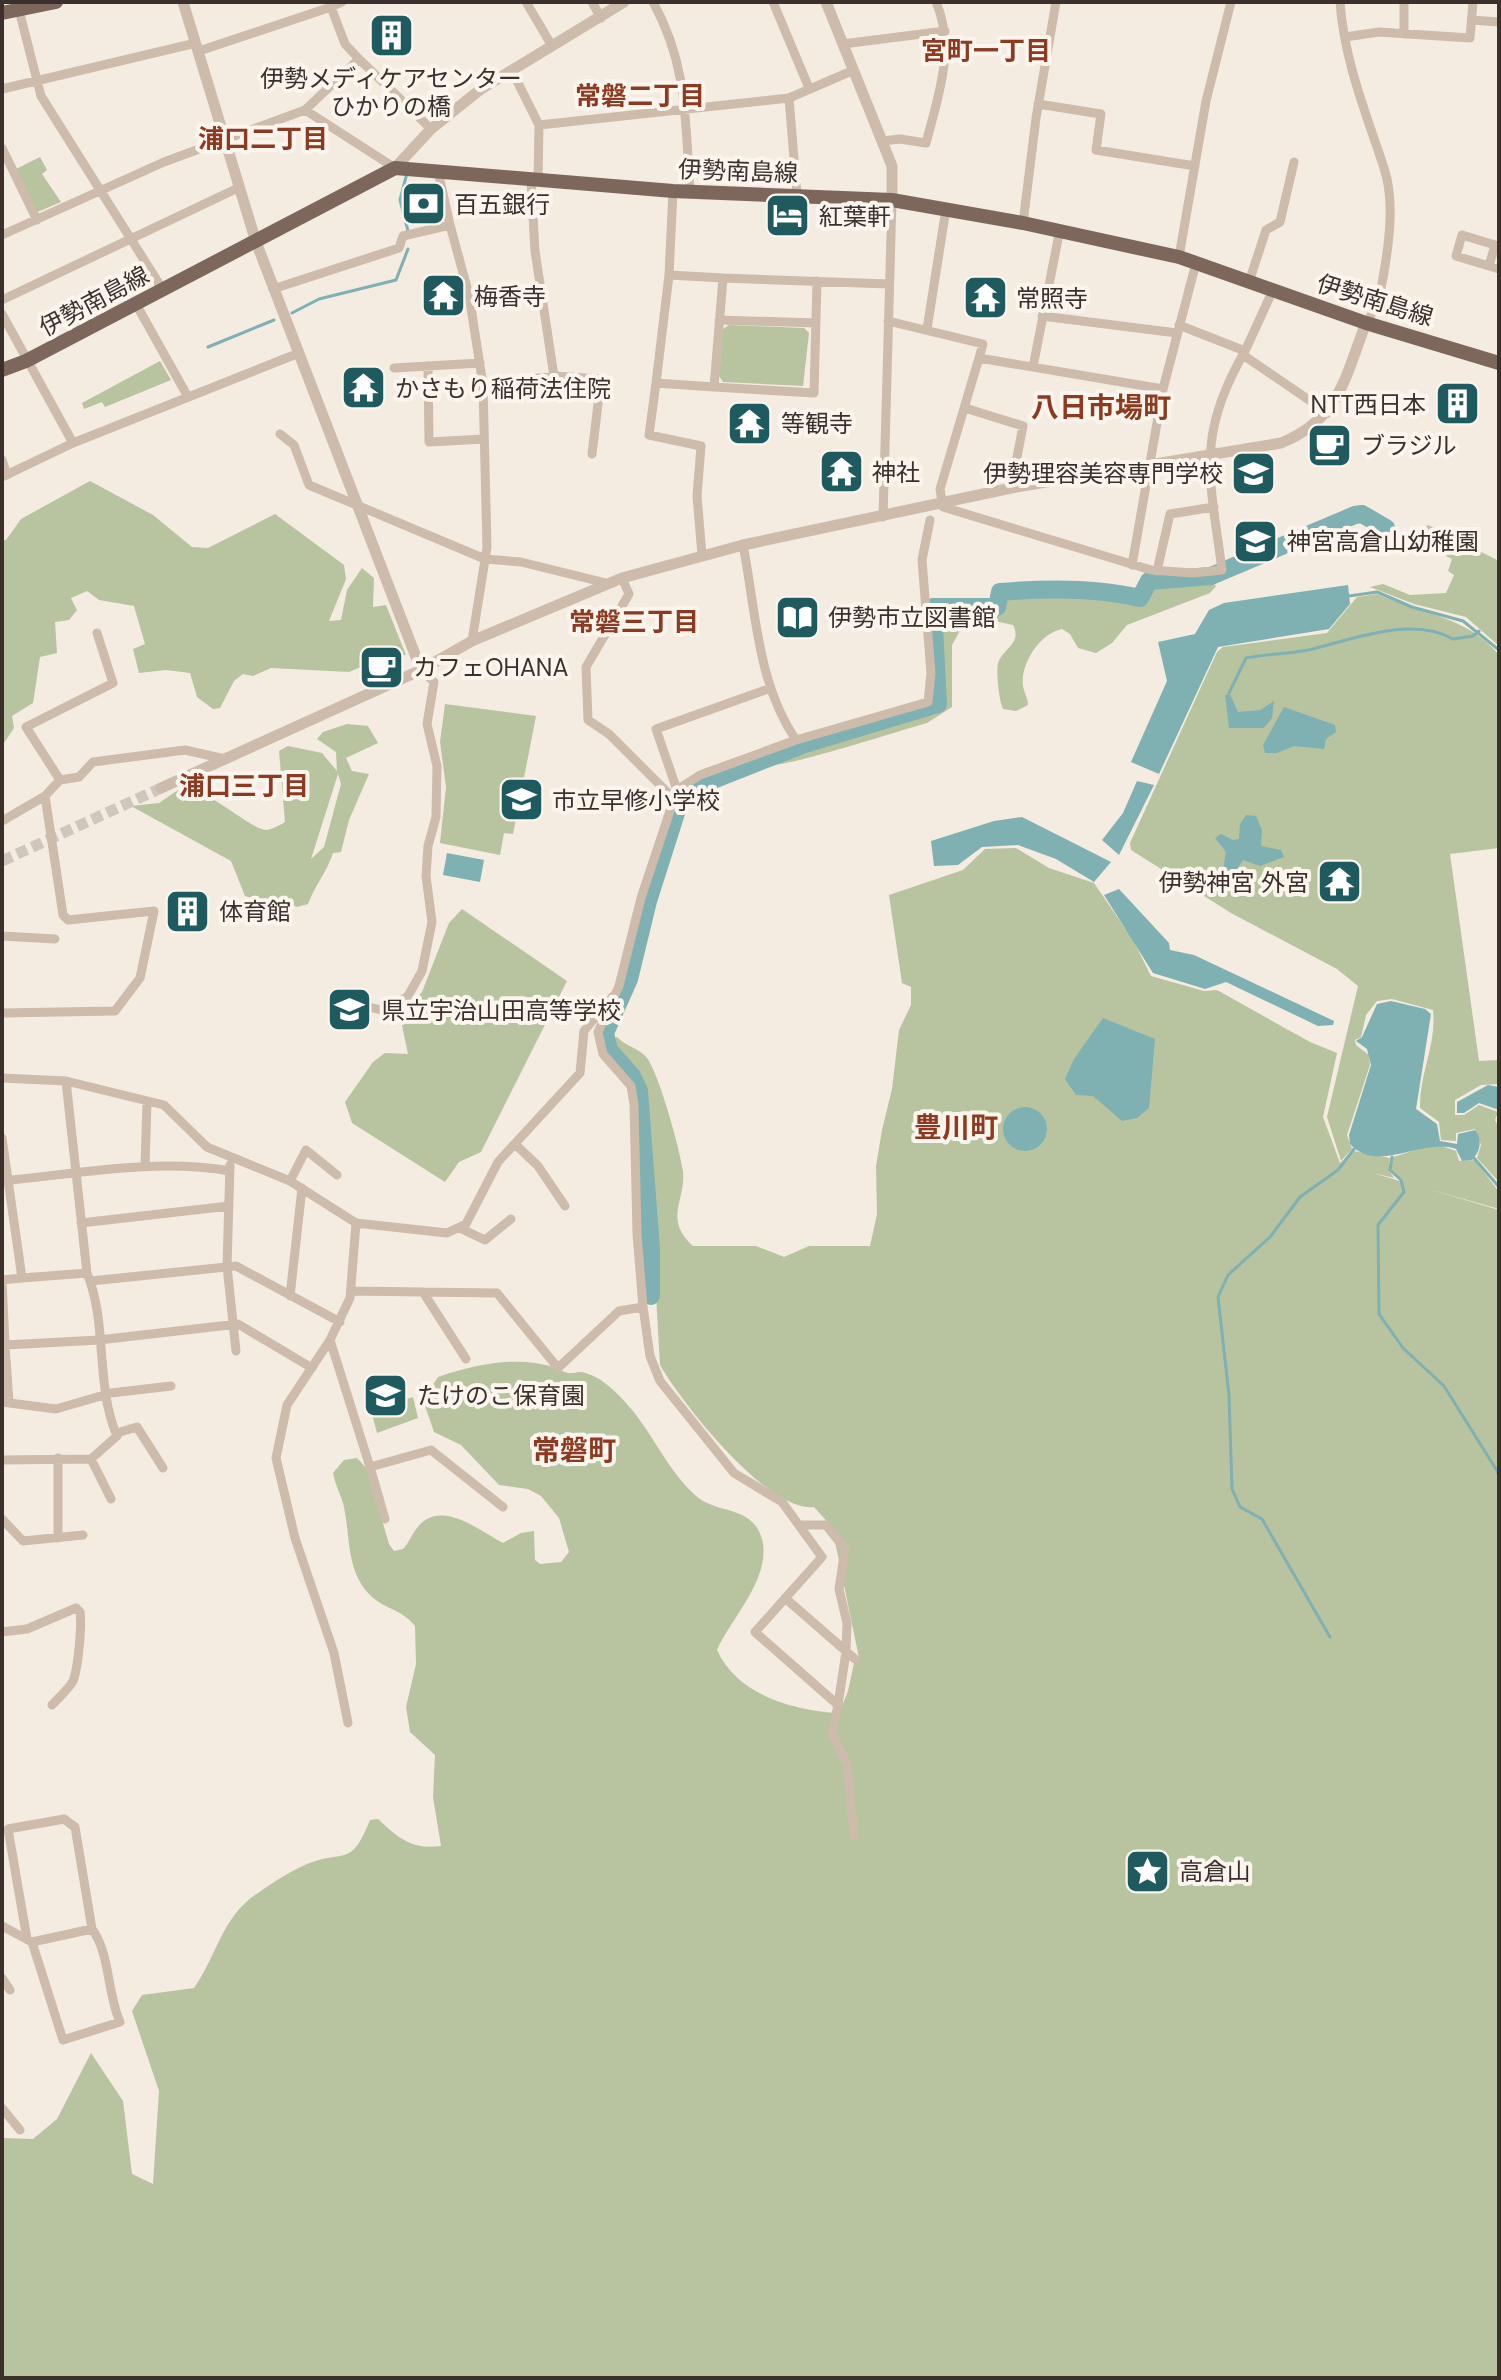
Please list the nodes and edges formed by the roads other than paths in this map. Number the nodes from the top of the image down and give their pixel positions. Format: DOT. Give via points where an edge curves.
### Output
graph roads {
  1 [pos="56,2"];
  2 [pos="183,2"];
  3 [pos="342,2"];
  4 [pos="526,2"];
  5 [pos="592,2"];
  6 [pos="624,2"];
  7 [pos="653,2"];
  8 [pos="773,2"];
  9 [pos="826,2"];
  10 [pos="936,2"];
  11 [pos="1056,2"];
  12 [pos="1231,2"];
  13 [pos="1340,2"];
  14 [pos="1404,2"];
  15 [pos="1473,2"];
  16 [pos="331,7"];
  17 [pos="19,10"];
  18 [pos="2,13"];
  19 [pos="601,18"];
  20 [pos="1472,20"];
  21 [pos="1499,22"];
  22 [pos="945,31"];
  23 [pos="1404,34"];
  24 [pos="1345,37"];
  25 [pos="843,44"];
  26 [pos="552,46"];
  27 [pos="197,47"];
  28 [pos="359,59"];
  29 [pos="854,70"];
  30 [pos="512,71"];
  31 [pos="36,80"];
  32 [pos="809,88"];
  33 [pos="2,89"];
  34 [pos="789,98"];
  35 [pos="1038,104"];
  36 [pos="305,110"];
  37 [pos="685,111"];
  38 [pos="539,125"];
  39 [pos="431,129"];
  40 [pos="225,139"];
  41 [pos="882,141"];
  42 [pos="2,148"];
  43 [pos="1294,162"];
  44 [pos="1195,166"];
  45 [pos="395,168"];
  46 [pos="438,171"];
  47 [pos="534,181"];
  48 [pos="240,187"];
  49 [pos="100,191"];
  50 [pos="673,191"];
  51 [pos="690,191"];
  52 [pos="797,195"];
  53 [pos="892,200"];
  54 [pos="946,209"];
  55 [pos="37,220"];
  56 [pos="1023,223"];
  57 [pos="450,225"];
  58 [pos="1060,229"];
  59 [pos="2,235"];
  60 [pos="129,237"];
  61 [pos="256,242"];
  62 [pos="1179,257"];
  63 [pos="1196,263"];
  64 [pos="669,275"];
  65 [pos="723,278"];
  66 [pos="817,281"];
  67 [pos="1249,282"];
  68 [pos="889,284"];
  69 [pos="273,289"];
  70 [pos="163,290"];
  71 [pos="1273,290"];
  72 [pos="2,300"];
  73 [pos="136,304"];
  74 [pos="2,314"];
  75 [pos="1042,316"];
  76 [pos="719,320"];
  77 [pos="888,321"];
  78 [pos="816,323"];
  79 [pos="1366,323"];
  80 [pos="927,329"];
  81 [pos="1178,329"];
  82 [pos="299,353"];
  83 [pos="1244,353"];
  84 [pos="979,358"];
  85 [pos="26,361"];
  86 [pos="480,363"];
  87 [pos="1499,363"];
  88 [pos="428,366"];
  89 [pos="1033,367"];
  90 [pos="394,368"];
  91 [pos="2,370"];
  92 [pos="554,376"];
  93 [pos="656,383"];
  94 [pos="483,385"];
  95 [pos="714,387"];
  96 [pos="1163,389"];
  97 [pos="188,397"];
  98 [pos="965,408"];
  99 [pos="1328,413"];
  100 [pos="280,434"];
  101 [pos="484,439"];
  102 [pos="73,443"];
  103 [pos="592,454"];
  104 [pos="1207,454"];
  105 [pos="2,460"];
  106 [pos="1152,462"];
  107 [pos="4,476"];
  108 [pos="1011,488"];
  109 [pos="940,503"];
  110 [pos="357,507"];
  111 [pos="1214,507"];
  112 [pos="883,517"];
  113 [pos="930,520"];
  114 [pos="743,545"];
  115 [pos="702,555"];
  116 [pos="485,559"];
  117 [pos="1132,565"];
  118 [pos="1157,571"];
  119 [pos="622,578"];
  120 [pos="606,583"];
  121 [pos="97,633"];
  122 [pos="472,641"];
  123 [pos="421,670"];
  124 [pos="768,689"];
  125 [pos="796,740"];
  126 [pos="225,759"];
  127 [pos="60,780"];
  128 [pos="161,788"];
  129 [pos="675,794"];
  130 [pos="45,796"];
  131 [pos="2,821"];
  132 [pos="2,936"];
  133 [pos="55,939"];
  134 [pos="615,994"];
  135 [pos="353,1003"];
  136 [pos="2,1013"];
  137 [pos="2,1078"];
  138 [pos="66,1081"];
  139 [pos="147,1101"];
  140 [pos="2,1138"];
  141 [pos="515,1144"];
  142 [pos="231,1158"];
  143 [pos="145,1167"];
  144 [pos="230,1171"];
  145 [pos="76,1173"];
  146 [pos="337,1175"];
  147 [pos="5,1181"];
  148 [pos="290,1181"];
  149 [pos="302,1188"];
  150 [pos="229,1206"];
  151 [pos="565,1206"];
  152 [pos="511,1219"];
  153 [pos="81,1223"];
  154 [pos="356,1223"];
  155 [pos="462,1229"];
  156 [pos="227,1266"];
  157 [pos="89,1277"];
  158 [pos="22,1278"];
  159 [pos="351,1291"];
  160 [pos="423,1292"];
  161 [pos="290,1296"];
  162 [pos="643,1307"];
  163 [pos="340,1322"];
  164 [pos="233,1324"];
  165 [pos="99,1340"];
  166 [pos="330,1340"];
  167 [pos="5,1345"];
  168 [pos="236,1351"];
  169 [pos="466,1359"];
  170 [pos="312,1368"];
  171 [pos="171,1386"];
  172 [pos="105,1396"];
  173 [pos="6,1402"];
  174 [pos="117,1433"];
  175 [pos="58,1458"];
  176 [pos="91,1459"];
  177 [pos="2,1460"];
  178 [pos="370,1467"];
  179 [pos="163,1468"];
  180 [pos="111,1499"];
  181 [pos="503,1507"];
  182 [pos="2,1519"];
  183 [pos="385,1519"];
  184 [pos="800,1525"];
  185 [pos="83,1535"];
  186 [pos="58,1538"];
  187 [pos="785,1598"];
  188 [pos="2,1632"];
  189 [pos="850,1656"];
  190 [pos="52,1705"];
  191 [pos="838,1705"];
  192 [pos="348,1723"];
  193 [pos="854,1836"];
  194 [pos="2,1926"];
  195 [pos="92,1929"];
  196 [pos="29,1941"];
  197 [pos="2,1978"];
  198 [pos="10,1990"];
  199 [pos="2,2108"];
  200 [pos="20,2130"];
  1 -- 17 [label="main road"];
  2 -- 27 [label="street"];
  3 -- 16 [label="street"];
  4 -- 26 [label="street"];
  5 -- 19 [label="street"];
  6 -- 19 [label="street"];
  7 -- 37 [label="street" via="677,52"];
  8 -- 32 [label="street"];
  9 -- 25 [label="street"];
  10 -- 22 [label="street"];
  11 -- 35 [label="street"];
  12 -- 44 [label="street"];
  13 -- 24 [label="street"];
  14 -- 23 [label="street"];
  15 -- 20 [label="street"];
  16 -- 27 [label="street"];
  16 -- 28 [label="street" via="345,44"];
  17 -- 18 [label="main road"];
  17 -- 31 [label="street"];
  19 -- 26 [label="street"];
  20 -- 21 [label="street"];
  20 -- 23 [label="street" via="1470,38"];
  22 -- 25 [label="street"];
  22 -- 41 [label="street" via="945,68 926,143"];
  23 -- 24 [label="street"];
  24 -- 79 [label="street" via="1389,202 1382,282"];
  25 -- 29 [label="street"];
  26 -- 30 [label="street"];
  27 -- 31 [label="street"];
  27 -- 40 [label="street"];
  28 -- 36 [label="street"];
  28 -- 39 [label="street"];
  29 -- 32 [label="street"];
  29 -- 41 [label="street"];
  30 -- 38 [label="street"];
  30 -- 39 [label="street"];
  31 -- 33 [label="street"];
  31 -- 49 [label="street"];
  32 -- 34 [label="street"];
  34 -- 37 [label="street"];
  34 -- 52 [label="street"];
  35 -- 44 [label="street" via="1101,114 1096,150"];
  35 -- 56 [label="street"];
  36 -- 40 [label="street"];
  36 -- 45 [label="street"];
  37 -- 38 [label="street"];
  37 -- 51 [label="street"];
  38 -- 47 [label="street"];
  39 -- 45 [label="street"];
  40 -- 48 [label="street"];
  40 -- 49 [label="street"];
  41 -- 53 [label="street" via="892,166"];
  42 -- 55 [label="street"];
  43 -- 67 [label="street" via="1280,222 1266,230"];
  44 -- 62 [label="street"];
  45 -- 46 [label="main road, 伊勢南島線"];
  45 -- 61 [label="main road, 伊勢南島線"];
  46 -- 47 [label="main road, 伊勢南島線"];
  46 -- 57 [label="street"];
  47 -- 50 [label="main road, 伊勢南島線"];
  47 -- 92 [label="street" via="535,251"];
  48 -- 60 [label="street"];
  48 -- 61 [label="street"];
  49 -- 55 [label="street"];
  49 -- 60 [label="street"];
  50 -- 51 [label="main road, 伊勢南島線"];
  50 -- 64 [label="street"];
  51 -- 52 [label="main road, 伊勢南島線"];
  52 -- 53 [label="main road, 伊勢南島線"];
  53 -- 54 [label="main road, 伊勢南島線"];
  53 -- 68 [label="street"];
  54 -- 56 [label="main road, 伊勢南島線"];
  54 -- 80 [label="street"];
  55 -- 59 [label="street"];
  56 -- 58 [label="main road, 伊勢南島線"];
  57 -- 69 [label="street" via="403,236 399,248"];
  57 -- 86 [label="street"];
  58 -- 62 [label="main road, 伊勢南島線"];
  58 -- 75 [label="street"];
  60 -- 70 [label="street"];
  60 -- 72 [label="street"];
  61 -- 69 [label="street"];
  61 -- 70 [label="main road, 伊勢南島線"];
  62 -- 63 [label="main road, 伊勢南島線"];
  63 -- 67 [label="main road, 伊勢南島線"];
  63 -- 81 [label="street"];
  64 -- 65 [label="street"];
  64 -- 93 [label="street"];
  65 -- 66 [label="street"];
  65 -- 76 [label="street"];
  66 -- 68 [label="street"];
  66 -- 78 [label="street"];
  67 -- 71 [label="main road, 伊勢南島線"];
  68 -- 77 [label="street"];
  69 -- 82 [label="street"];
  70 -- 73 [label="main road, 伊勢南島線"];
  71 -- 79 [label="main road, 伊勢南島線"];
  71 -- 83 [label="street"];
  73 -- 85 [label="main road, 伊勢南島線"];
  73 -- 97 [label="street"];
  74 -- 85 [label="street"];
  75 -- 81 [label="street"];
  75 -- 89 [label="street"];
  76 -- 78 [label="street"];
  76 -- 95 [label="street"];
  77 -- 80 [label="street"];
  77 -- 112 [label="street"];
  78 -- 95 [label="street" via="814,393"];
  79 -- 87 [label="main road, 伊勢南島線"];
  79 -- 99 [label="street"];
  80 -- 84 [label="street" via="983,344"];
  81 -- 83 [label="street"];
  81 -- 96 [label="street"];
  82 -- 97 [label="street"];
  82 -- 110 [label="street"];
  83 -- 99 [label="street"];
  83 -- 104 [label="street" via="1222,394"];
  84 -- 89 [label="street"];
  84 -- 98 [label="street"];
  85 -- 91 [label="main road, 伊勢南島線"];
  85 -- 102 [label="street"];
  86 -- 88 [label="street"];
  86 -- 94 [label="street"];
  88 -- 90 [label="street"];
  88 -- 101 [label="street" via="429,442"];
  89 -- 96 [label="street"];
  92 -- 94 [label="street"];
  92 -- 103 [label="street" via="601,379"];
  93 -- 95 [label="street"];
  93 -- 115 [label="street" via="649,435 701,446 697,496"];
  94 -- 101 [label="street"];
  96 -- 106 [label="street"];
  97 -- 102 [label="street"];
  98 -- 108 [label="street" via="1023,426"];
  98 -- 109 [label="street"];
  99 -- 104 [label="street" via="1307,432 1281,443"];
  100 -- 110 [label="street" via="294,445 309,485"];
  101 -- 116 [label="street"];
  102 -- 107 [label="street"];
  104 -- 106 [label="street"];
  104 -- 111 [label="street"];
  105 -- 107 [label="street"];
  106 -- 108 [label="street"];
  106 -- 117 [label="street"];
  108 -- 109 [label="street"];
  109 -- 112 [label="street"];
  109 -- 117 [label="street" via="952,512"];
  110 -- 116 [label="street"];
  110 -- 123 [label="street"];
  111 -- 118 [label="street" via="1170,514"];
  111 -- 118 [label="street" via="1222,570"];
  112 -- 114 [label="street"];
  113 -- 125 [label="street" via="922,560 931,673 928,702"];
  114 -- 115 [label="street"];
  114 -- 124 [label="street"];
  115 -- 119 [label="street"];
  116 -- 120 [label="street" via="521,562"];
  116 -- 122 [label="street"];
  117 -- 118 [label="street"];
  119 -- 120 [label="street"];
  119 -- 129 [label="street" via="629,594 586,667 588,720"];
  120 -- 122 [label="street"];
  121 -- 127 [label="street" via="113,683 26,727"];
  122 -- 123 [label="street"];
  123 -- 126 [label="street"];
  123 -- 135 [label="street" via="434,682 427,724 437,766 436,817 426,876 432,922 425,958 408,996 398,1005 385,1011"];
  124 -- 125 [label="street"];
  124 -- 129 [label="street" via="656,729"];
  125 -- 129 [label="street" via="700,775"];
  126 -- 127 [label="street" via="185,750 93,762 79,777"];
  126 -- 128 [label="street"];
  127 -- 130 [label="street"];
  129 -- 134 [label="street"];
  130 -- 131 [label="street"];
  130 -- 136 [label="street" via="63,915 68,920 154,911 140,978 115,1011"];
  132 -- 133 [label="street"];
  134 -- 141 [label="street" via="584,1031 580,1073"];
  134 -- 162 [label="street" via="599,1027 599,1041 607,1062 631,1086"];
  137 -- 138 [label="street"];
  138 -- 139 [label="street"];
  138 -- 145 [label="street"];
  139 -- 142 [label="street" via="164,1105 207,1147"];
  139 -- 143 [label="street"];
  140 -- 147 [label="street"];
  141 -- 151 [label="street" via="538,1166"];
  141 -- 155 [label="street" via="498,1162"];
  142 -- 144 [label="street"];
  142 -- 148 [label="street"];
  143 -- 144 [label="street"];
  143 -- 145 [label="street"];
  144 -- 150 [label="street"];
  145 -- 147 [label="street"];
  145 -- 153 [label="street"];
  146 -- 148 [label="street" via="306,1150"];
  147 -- 158 [label="street"];
  148 -- 149 [label="street"];
  149 -- 154 [label="street"];
  149 -- 161 [label="street"];
  150 -- 153 [label="street"];
  150 -- 156 [label="street"];
  152 -- 155 [label="street" via="485,1240"];
  153 -- 157 [label="street"];
  154 -- 155 [label="street" via="441,1233"];
  154 -- 159 [label="street"];
  156 -- 157 [label="street"];
  156 -- 161 [label="street"];
  156 -- 164 [label="street"];
  157 -- 158 [label="street"];
  157 -- 165 [label="street"];
  158 -- 167 [label="street" via="2,1280"];
  159 -- 160 [label="street"];
  159 -- 163 [label="street"];
  160 -- 162 [label="street" via="497,1293 558,1368 619,1311"];
  160 -- 169 [label="street"];
  161 -- 163 [label="street"];
  162 -- 184 [label="street" via="650,1356 674,1402 734,1473 782,1502"];
  163 -- 166 [label="street"];
  164 -- 165 [label="street"];
  164 -- 168 [label="street"];
  164 -- 170 [label="street"];
  165 -- 167 [label="street"];
  165 -- 172 [label="street"];
  166 -- 170 [label="street"];
  166 -- 178 [label="street"];
  167 -- 173 [label="street"];
  170 -- 192 [label="street" via="287,1405 276,1458 295,1538 334,1653"];
  171 -- 172 [label="street"];
  172 -- 173 [label="street" via="56,1409"];
  172 -- 174 [label="street"];
  174 -- 176 [label="street" via="116,1440"];
  174 -- 179 [label="street" via="137,1427"];
  175 -- 176 [label="street"];
  175 -- 177 [label="street"];
  175 -- 186 [label="street"];
  176 -- 180 [label="street"];
  178 -- 181 [label="street" via="431,1450"];
  178 -- 183 [label="street"];
  182 -- 186 [label="street" via="23,1541"];
  184 -- 187 [label="street" via="822,1557"];
  184 -- 189 [label="street" via="826,1525 845,1549 839,1589"];
  185 -- 186 [label="street"];
  187 -- 189 [label="street"];
  187 -- 191 [label="street" via="755,1632"];
  188 -- 190 [label="street" via="27,1629 76,1608 80,1612 82,1636 74,1680"];
  189 -- 191 [label="street"];
  191 -- 193 [label="street" via="832,1733 847,1765"];
  194 -- 196 [label="street"];
  195 -- 196 [label="street"];
  195 -- 196 [label="street" via="101,1941 110,1998 120,2022 63,2040"];
  195 -- 196 [label="street" via="75,1827 64,1819 8,1829"];
  197 -- 198 [label="street"];
  199 -- 200 [label="street"];
}
